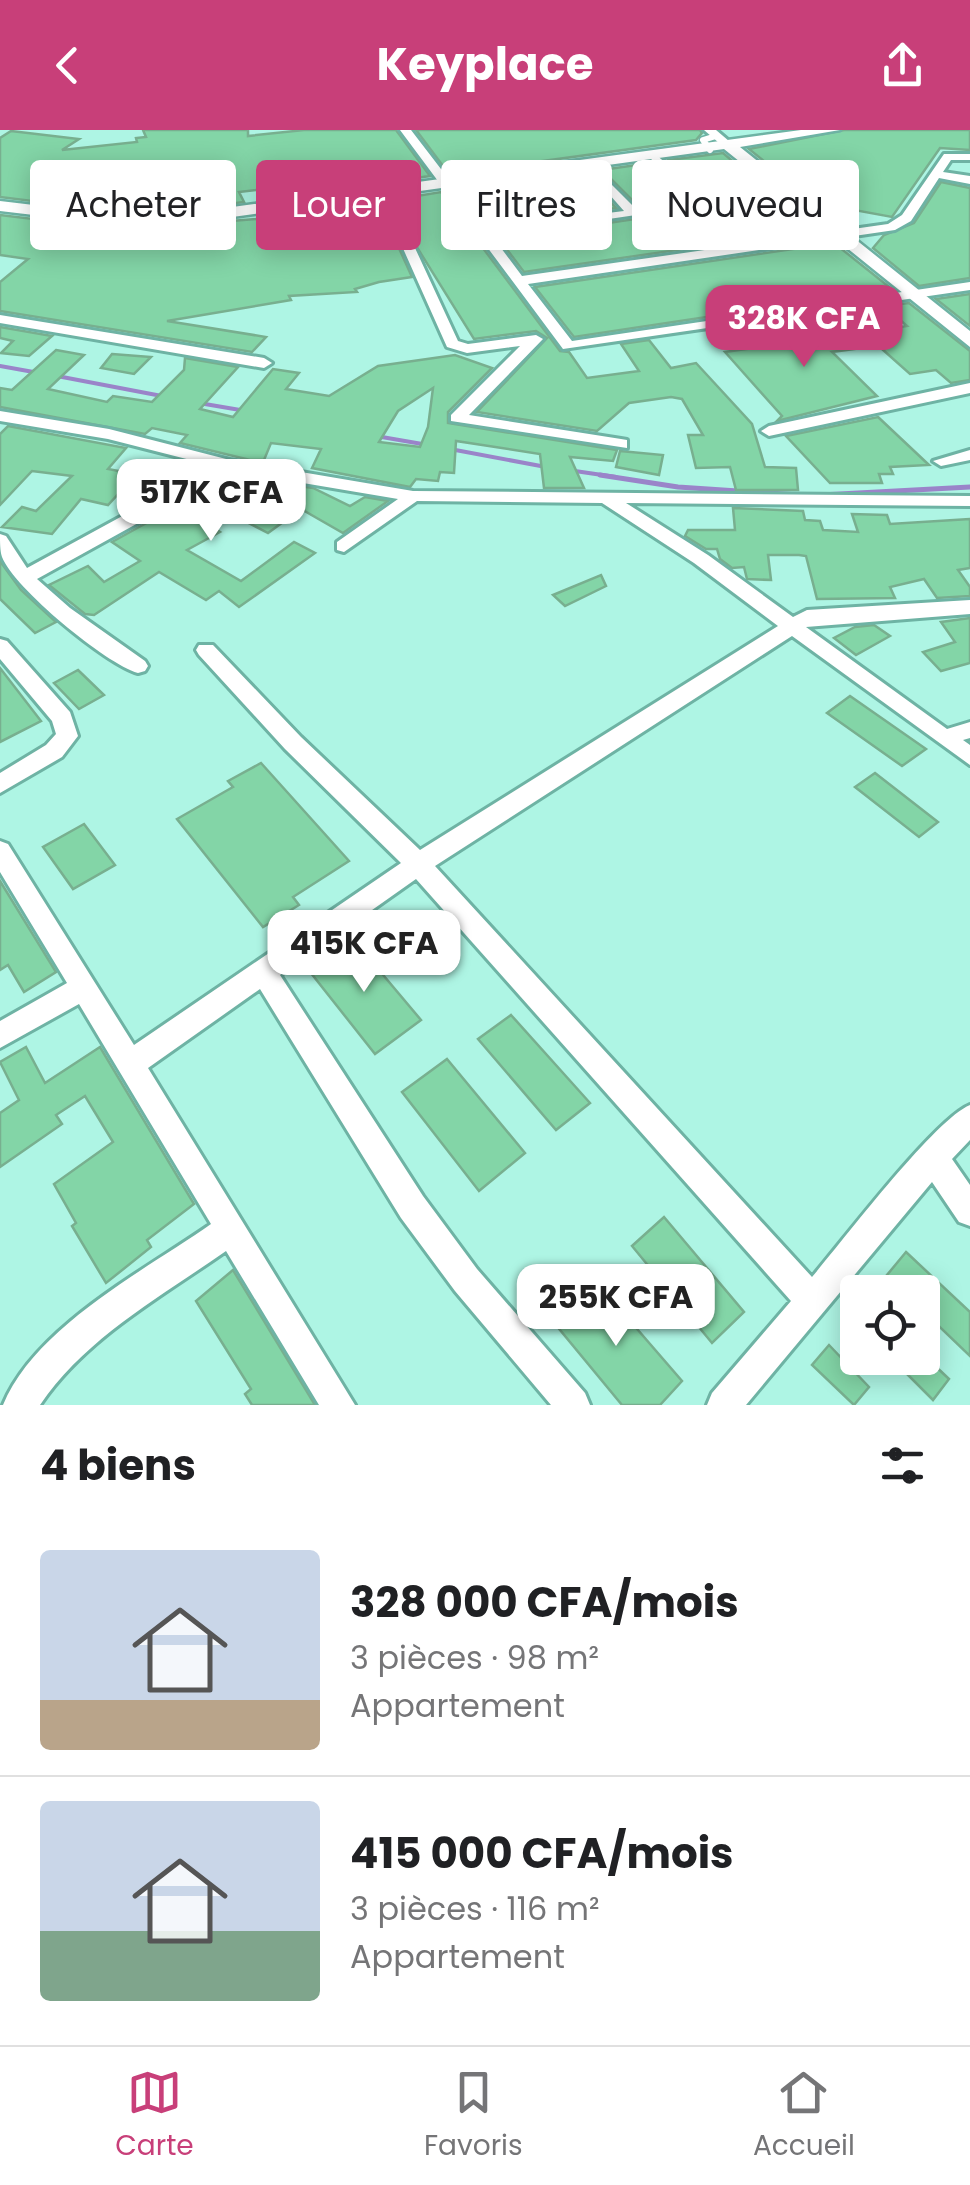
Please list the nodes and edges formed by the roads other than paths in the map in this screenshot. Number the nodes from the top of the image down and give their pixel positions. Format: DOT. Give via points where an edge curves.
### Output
graph roads {
  1 [pos="404,130"];
  2 [pos="832,130"];
  3 [pos="711,139"];
  4 [pos="730,148"];
  5 [pos="655,157"];
  6 [pos="970,157"];
  7 [pos="658,160"];
  8 [pos="746,160"];
  9 [pos="612,162"];
  10 [pos="936,174"];
  11 [pos="970,180"];
  12 [pos="441,181"];
  13 [pos="441,184"];
  14 [pos="612,190"];
  15 [pos="0,206"];
  16 [pos="632,212"];
  17 [pos="859,230"];
  18 [pos="410,250"];
  19 [pos="493,250"];
  20 [pos="725,250"];
  21 [pos="859,250"];
  22 [pos="517,281"];
  23 [pos="970,286"];
  24 [pos="912,294"];
  25 [pos="0,318"];
  26 [pos="556,336"];
  27 [pos="534,340"];
  28 [pos="970,340"];
  29 [pos="264,363"];
  30 [pos="970,388"];
  31 [pos="0,416"];
  32 [pos="769,432"];
  33 [pos="621,444"];
  34 [pos="970,455"];
  35 [pos="941,461"];
  36 [pos="229,465"];
  37 [pos="414,496"];
  38 [pos="603,496"];
  39 [pos="970,501"];
  40 [pos="0,540"];
  41 [pos="344,546"];
  42 [pos="24,578"];
  43 [pos="970,607"];
  44 [pos="788,627"];
  45 [pos="0,646"];
  46 [pos="206,650"];
  47 [pos="138,666"];
  48 [pos="970,730"];
  49 [pos="944,738"];
  50 [pos="970,757"];
  51 [pos="0,784"];
  52 [pos="0,851"];
  53 [pos="418,864"];
  54 [pos="263,971"];
  55 [pos="83,988"];
  56 [pos="0,1035"];
  57 [pos="130,1064"];
  58 [pos="970,1119"];
  59 [pos="933,1158"];
  60 [pos="970,1211"];
  61 [pos="231,1229"];
  62 [pos="812,1301"];
  63 [pos="20,1405"];
  64 [pos="338,1405"];
  65 [pos="573,1405"];
  66 [pos="724,1405"];
  1 -- 12 [label="street"];
  2 -- 4 [label="street"];
  3 -- 4 [label="street"];
  3 -- 5 [label="street"];
  4 -- 8 [label="street"];
  5 -- 7 [label="street"];
  5 -- 9 [label="street"];
  6 -- 10 [label="street" via="948,156"];
  10 -- 11 [label="street"];
  10 -- 17 [label="street" via="900,224"];
  13 -- 15 [label="street" via="154,220"];
  14 -- 16 [label="street"];
  18 -- 27 [label="street" via="452,344 467,349"];
  19 -- 22 [label="street"];
  20 -- 22 [label="street"];
  21 -- 24 [label="street"];
  22 -- 26 [label="street"];
  23 -- 24 [label="street"];
  24 -- 26 [label="street" via="576,348"];
  24 -- 28 [label="street"];
  25 -- 29 [label="street"];
  26 -- 27 [label="street"];
  27 -- 33 [label="street" via="457,418"];
  30 -- 32 [label="street"];
  31 -- 36 [label="street" via="109,434"];
  34 -- 35 [label="street"];
  36 -- 37 [label="street"];
  36 -- 42 [label="street"];
  37 -- 38 [label="street"];
  37 -- 41 [label="street"];
  38 -- 39 [label="street"];
  38 -- 44 [label="street" via="701,559"];
  40 -- 42 [label="street"];
  42 -- 47 [label="street"];
  43 -- 44 [label="street" via="837,612"];
  44 -- 49 [label="street"];
  44 -- 53 [label="street"];
  45 -- 51 [label="street" via="62,718 67,736"];
  46 -- 53 [label="street"];
  48 -- 49 [label="street"];
  49 -- 50 [label="street"];
  52 -- 55 [label="street"];
  53 -- 54 [label="street"];
  53 -- 62 [label="street"];
  54 -- 57 [label="street"];
  54 -- 65 [label="street" via="412,1208"];
  55 -- 56 [label="street"];
  55 -- 57 [label="street"];
  57 -- 61 [label="street"];
  58 -- 59 [label="street"];
  59 -- 60 [label="street"];
  59 -- 62 [label="street"];
  61 -- 63 [label="street" via="65,1349 32,1382"];
  61 -- 64 [label="street"];
  62 -- 66 [label="street"];
}
